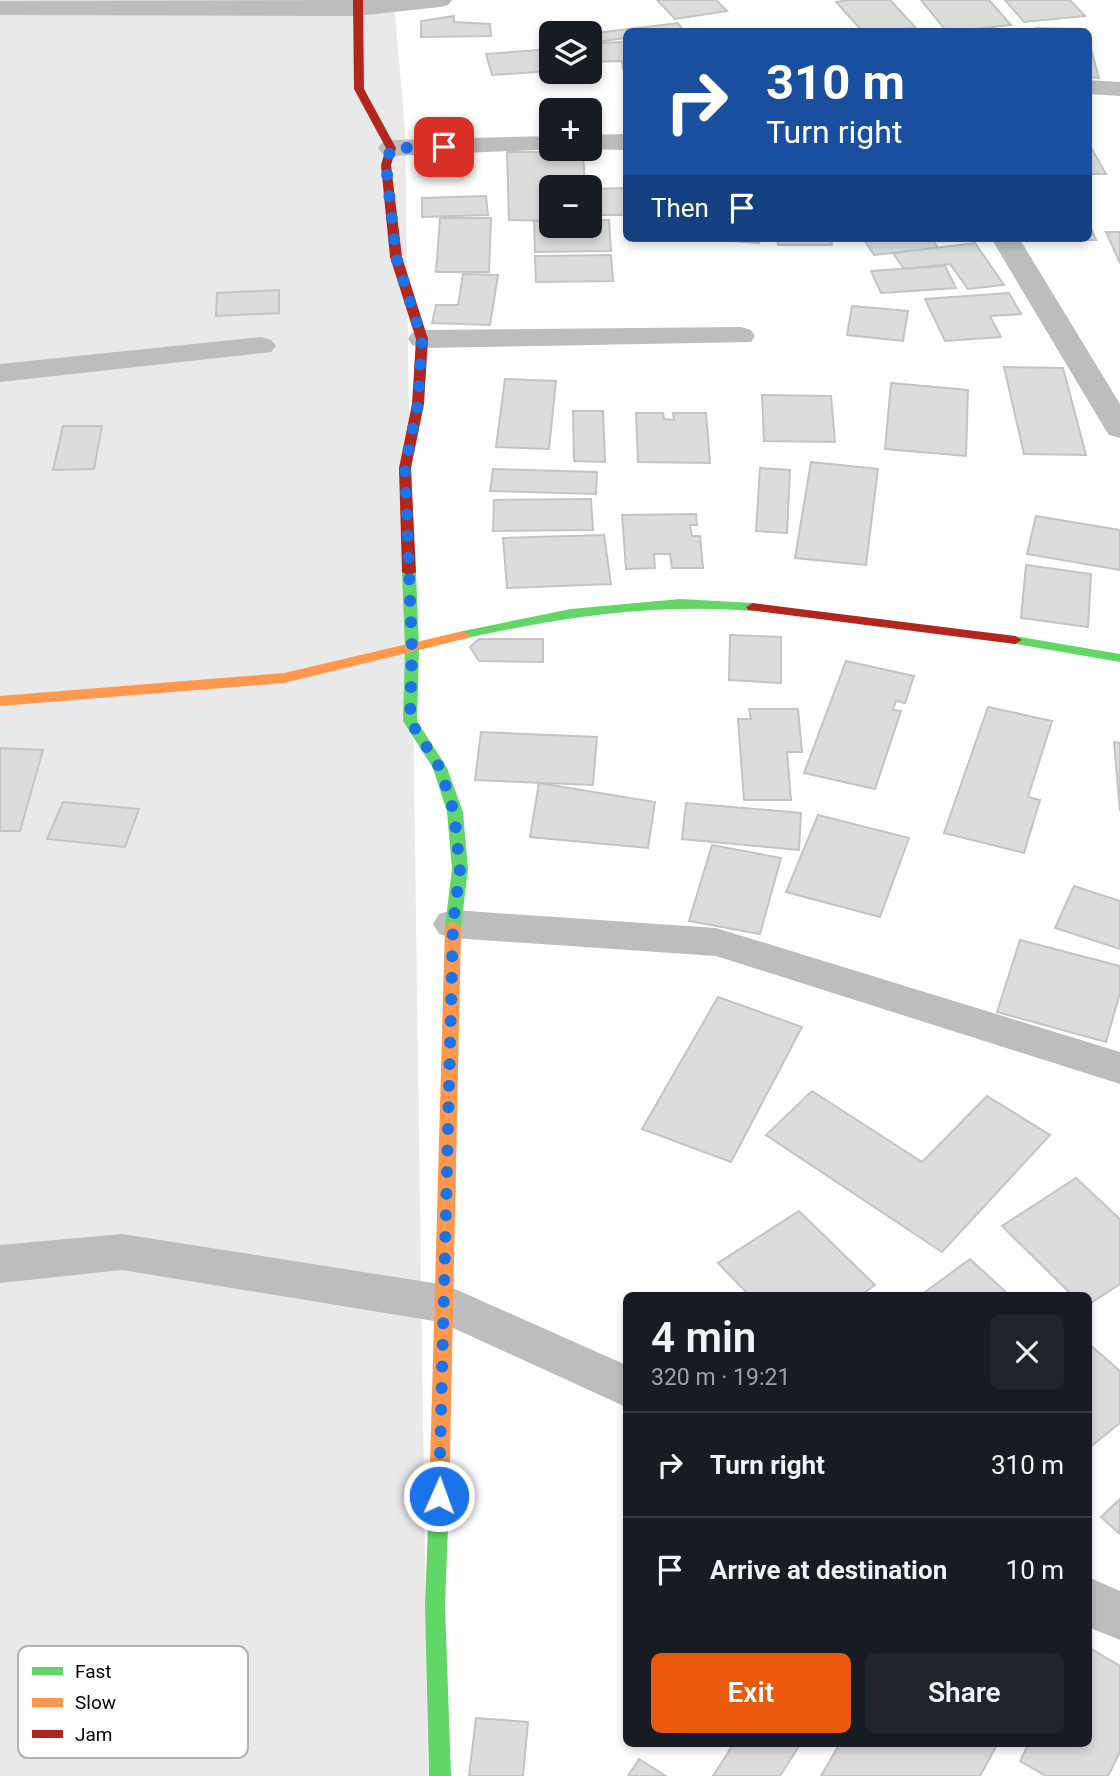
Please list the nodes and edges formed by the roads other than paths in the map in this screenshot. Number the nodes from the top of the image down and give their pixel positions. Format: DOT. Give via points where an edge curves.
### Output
graph roads {
  1 [pos="440,0"];
  2 [pos="357,4"];
  3 [pos="0,8"];
  4 [pos="1092,88"];
  5 [pos="1120,89"];
  6 [pos="623,142"];
  7 [pos="602,143"];
  8 [pos="539,144"];
  9 [pos="391,148"];
  10 [pos="1007,242"];
  11 [pos="741,336"];
  12 [pos="422,339"];
  13 [pos="261,346"];
  14 [pos="0,373"];
  15 [pos="1120,429"];
  16 [pos="412,649"];
  17 [pos="1120,658"];
  18 [pos="0,701"];
  19 [pos="453,924"];
  20 [pos="1120,1068"];
  21 [pos="0,1264"];
  22 [pos="446,1304"];
  23 [pos="623,1386"];
  24 [pos="1092,1603"];
  25 [pos="1120,1616"];
  26 [pos="440,1776"];
  1 -- 2 [label="street"];
  2 -- 3 [label="street"];
  2 -- 9 [label="street" via="359,89"];
  4 -- 5 [label="street"];
  6 -- 7 [label="street"];
  8 -- 9 [label="street"];
  9 -- 12 [label="street" via="386,165 396,257"];
  10 -- 15 [label="street"];
  11 -- 12 [label="street"];
  12 -- 16 [label="street" via="418,404 405,468"];
  13 -- 14 [label="street"];
  16 -- 17 [label="street" via="540,617 608,606 701,601 972,632"];
  16 -- 18 [label="street" via="284,678"];
  16 -- 19 [label="street" via="410,721 440,768 454,812 460,869"];
  19 -- 20 [label="street" via="716,943"];
  19 -- 22 [label="street"];
  21 -- 22 [label="street" via="122,1252"];
  22 -- 23 [label="street"];
  22 -- 26 [label="street" via="435,1605"];
  24 -- 25 [label="street"];
}
